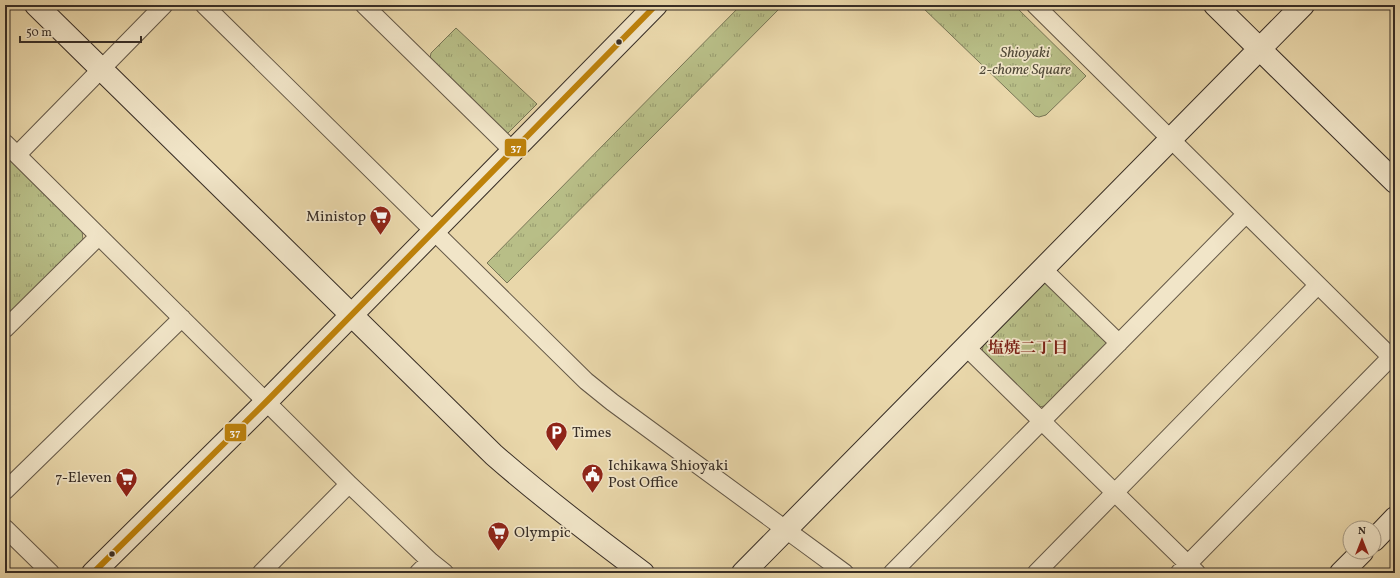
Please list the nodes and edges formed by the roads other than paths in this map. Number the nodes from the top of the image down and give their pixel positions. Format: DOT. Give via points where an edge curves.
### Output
graph roads {
  1 [pos="36,5"];
  2 [pos="164,5"];
  3 [pos="204,5"];
  4 [pos="364,5"];
  5 [pos="656,5"];
  6 [pos="1035,5"];
  7 [pos="1215,5"];
  8 [pos="1303,5"];
  9 [pos="1260,49"];
  10 [pos="102,70"];
  11 [pos="1171,139"];
  12 [pos="5,143"];
  13 [pos="512,150"];
  14 [pos="17,156"];
  15 [pos="1395,182"];
  16 [pos="1246,214"];
  17 [pos="433,232"];
  18 [pos="99,236"];
  19 [pos="1043,268"];
  20 [pos="1318,285"];
  21 [pos="352,315"];
  22 [pos="182,318"];
  23 [pos="5,329"];
  24 [pos="1119,343"];
  25 [pos="966,347"];
  26 [pos="1393,359"];
  27 [pos="267,402"];
  28 [pos="1042,421"];
  29 [pos="349,484"];
  30 [pos="5,491"];
  31 [pos="1115,493"];
  32 [pos="1394,520"];
  33 [pos="5,528"];
  34 [pos="786,530"];
  35 [pos="1382,532"];
  36 [pos="1354,560"];
  37 [pos="430,561"];
  38 [pos="1188,570"];
  39 [pos="50,573"];
  40 [pos="93,573"];
  41 [pos="261,573"];
  42 [pos="418,573"];
  43 [pos="446,573"];
  44 [pos="643,573"];
  45 [pos="743,573"];
  46 [pos="845,573"];
  47 [pos="892,573"];
  48 [pos="1036,573"];
  49 [pos="1341,573"];
  1 -- 10 [label="street"];
  2 -- 10 [label="street"];
  3 -- 17 [label="street"];
  4 -- 13 [label="street"];
  5 -- 13 [label="street"];
  6 -- 11 [label="street"];
  7 -- 9 [label="street"];
  8 -- 9 [label="street"];
  9 -- 11 [label="street"];
  9 -- 15 [label="street"];
  10 -- 14 [label="street"];
  10 -- 21 [label="street"];
  11 -- 16 [label="street"];
  11 -- 19 [label="street"];
  12 -- 14 [label="street"];
  13 -- 17 [label="street"];
  14 -- 18 [label="street"];
  16 -- 20 [label="street"];
  16 -- 24 [label="street"];
  17 -- 21 [label="street"];
  17 -- 34 [label="street" via="612,402"];
  18 -- 22 [label="street"];
  18 -- 23 [label="street"];
  19 -- 24 [label="street"];
  19 -- 25 [label="street"];
  20 -- 26 [label="street"];
  20 -- 31 [label="street"];
  21 -- 27 [label="street"];
  21 -- 44 [label="street" via="506,465"];
  22 -- 27 [label="street"];
  22 -- 30 [label="street"];
  24 -- 28 [label="street"];
  25 -- 28 [label="street"];
  25 -- 34 [label="street"];
  26 -- 38 [label="street"];
  27 -- 29 [label="street"];
  27 -- 40 [label="street"];
  28 -- 31 [label="street"];
  28 -- 47 [label="street"];
  29 -- 37 [label="street"];
  29 -- 41 [label="street"];
  31 -- 38 [label="street"];
  31 -- 48 [label="street"];
  32 -- 35 [label="street"];
  33 -- 39 [label="street"];
  34 -- 45 [label="street"];
  34 -- 46 [label="street"];
  36 -- 49 [label="street"];
  37 -- 42 [label="street"];
  37 -- 43 [label="street"];
}
